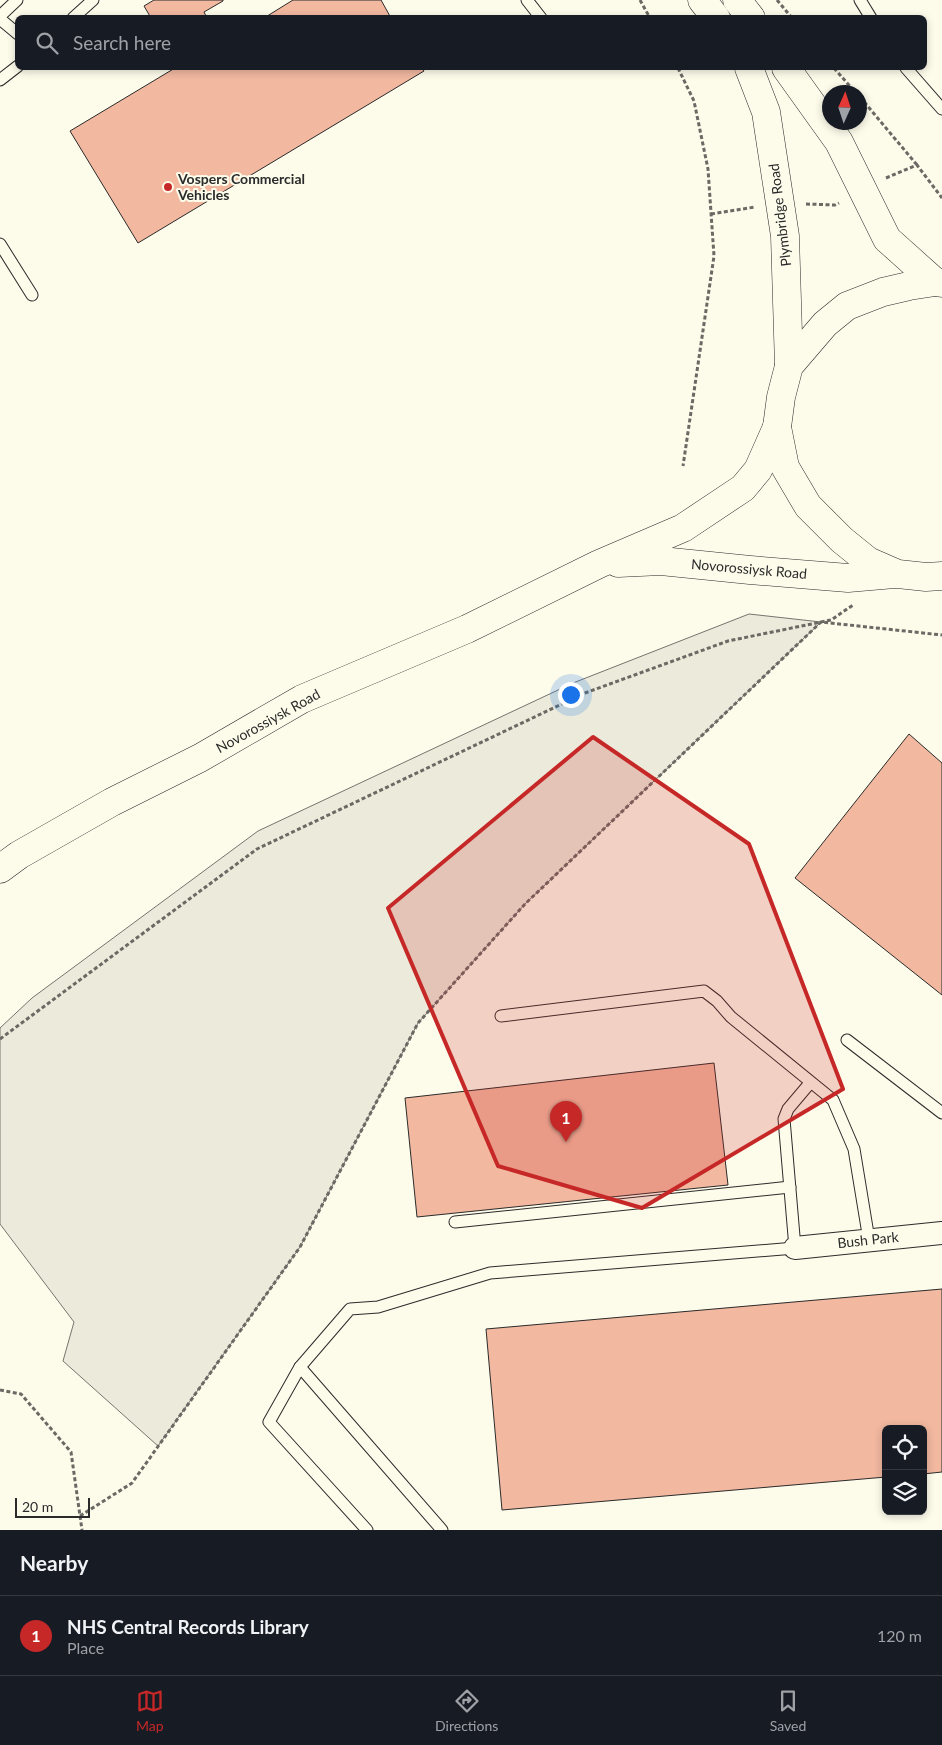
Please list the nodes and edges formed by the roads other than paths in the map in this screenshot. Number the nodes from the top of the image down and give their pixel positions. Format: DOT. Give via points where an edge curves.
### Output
graph roads {
  1 [pos="17,0"];
  2 [pos="93,0"];
  3 [pos="527,0"];
  4 [pos="702,0"];
  5 [pos="860,0"];
  6 [pos="76,15"];
  7 [pos="540,15"];
  8 [pos="714,15"];
  9 [pos="868,15"];
  10 [pos="0,17"];
  11 [pos="15,31"];
  12 [pos="15,68"];
  13 [pos="749,70"];
  14 [pos="787,70"];
  15 [pos="908,70"];
  16 [pos="0,80"];
  17 [pos="942,109"];
  18 [pos="0,244"];
  19 [pos="938,283"];
  20 [pos="32,295"];
  21 [pos="789,366"];
  22 [pos="777,427"];
  23 [pos="599,564"];
  24 [pos="898,574"];
  25 [pos="942,576"];
  26 [pos="0,869"];
  27 [pos="501,1016"];
  28 [pos="848,1040"];
  29 [pos="810,1083"];
  30 [pos="942,1113"];
  31 [pos="790,1187"];
  32 [pos="455,1222"];
  33 [pos="942,1233"];
  34 [pos="869,1240"];
  35 [pos="795,1248"];
  36 [pos="300,1367"];
  37 [pos="367,1530"];
  38 [pos="442,1530"];
  1 -- 10 [label="lane"];
  2 -- 6 [label="lane"];
  3 -- 7 [label="lane"];
  4 -- 8 [label="main road"];
  5 -- 9 [label="lane"];
  10 -- 11 [label="lane"];
  12 -- 16 [label="lane"];
  13 -- 21 [label="main road, Plymbridge Road" via="766,112 785,236"];
  14 -- 19 [label="main road" via="839,142 887,239"];
  15 -- 17 [label="lane"];
  18 -- 20 [label="lane"];
  19 -- 21 [label="main road" via="883,292 847,306 825,324"];
  21 -- 22 [label="main road" via="780,397"];
  22 -- 23 [label="main road, Novorossiysk Road" via="758,470 743,488 683,528"];
  22 -- 24 [label="main road" via="785,467 808,506 868,561"];
  23 -- 24 [label="main road, Novorossiysk Road" via="661,560 848,578"];
  23 -- 26 [label="main road, Novorossiysk Road" via="467,629 302,699 200,758 112,802"];
  24 -- 25 [label="main road"];
  27 -- 29 [label="lane" via="704,991"];
  28 -- 30 [label="lane"];
  29 -- 31 [label="lane" via="788,1109 784,1119"];
  29 -- 34 [label="lane" via="833,1100 854,1150"];
  31 -- 32 [label="lane"];
  31 -- 35 [label="lane"];
  33 -- 34 [label="street, Bush Park"];
  34 -- 35 [label="street, Bush Park"];
  35 -- 36 [label="lane" via="490,1273 378,1307 350,1309"];
  36 -- 37 [label="lane" via="269,1422"];
  36 -- 38 [label="lane"];
}
